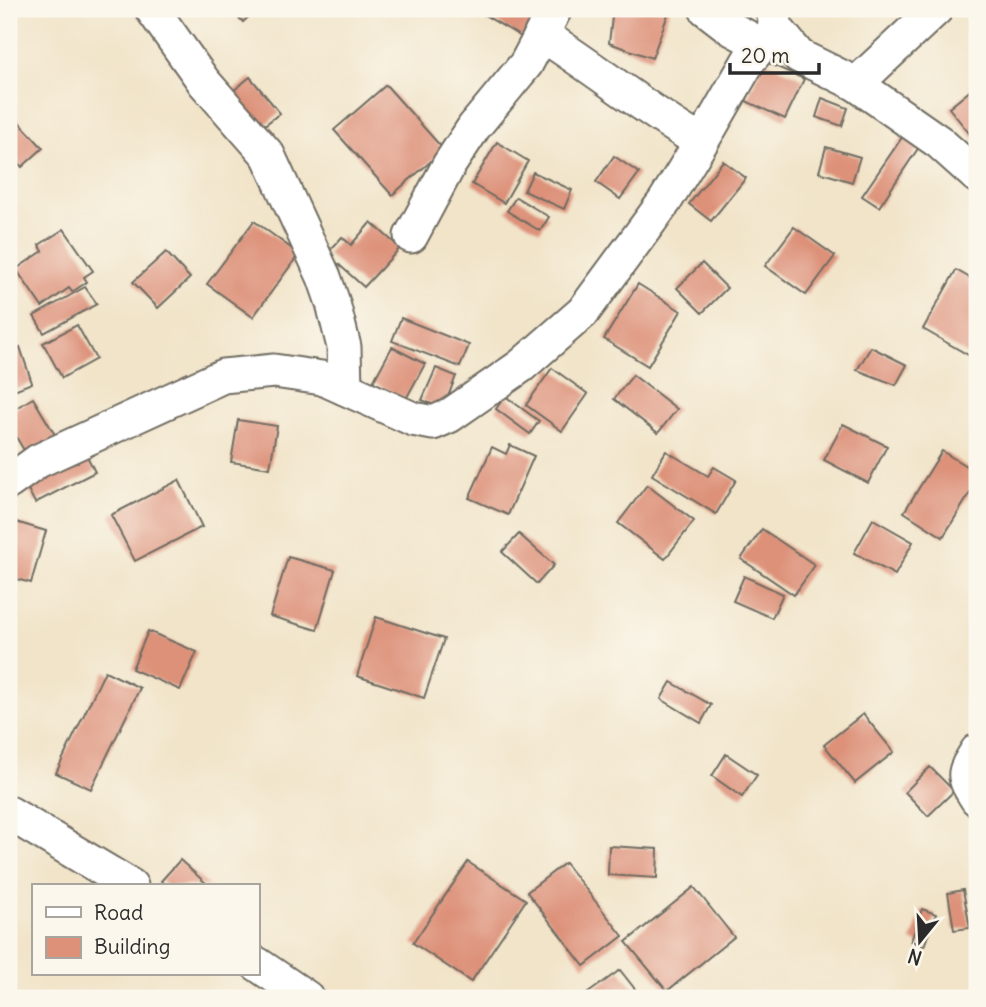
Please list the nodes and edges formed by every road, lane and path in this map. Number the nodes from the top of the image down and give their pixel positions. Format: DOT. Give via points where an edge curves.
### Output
graph roads {
  1 [pos="152,9"];
  2 [pos="706,9"];
  3 [pos="936,9"];
  4 [pos="548,22"];
  5 [pos="770,27"];
  6 [pos="856,84"];
  7 [pos="701,142"];
  8 [pos="977,176"];
  9 [pos="411,236"];
  10 [pos="345,388"];
  11 [pos="9,482"];
  12 [pos="977,751"];
  13 [pos="977,799"];
  14 [pos="9,813"];
  15 [pos="128,884"];
  16 [pos="259,965"];
  17 [pos="307,998"];
  1 -- 10 [label="street" via="204,82 268,155 333,303 344,347"];
  2 -- 5 [label="street" via="732,29"];
  3 -- 6 [label="street"];
  4 -- 7 [label="street" via="575,55"];
  4 -- 9 [label="street" via="526,64 449,165"];
  5 -- 6 [label="street" via="799,56"];
  5 -- 7 [label="street"];
  6 -- 8 [label="street" via="939,142"];
  7 -- 10 [label="street" via="665,201 583,312 522,366 450,416 433,424 413,419"];
  10 -- 11 [label="street" via="321,378 274,371 223,376 38,461"];
  12 -- 13 [label="street" via="965,770 965,780"];
  14 -- 15 [label="street"];
  16 -- 17 [label="street"];
}
